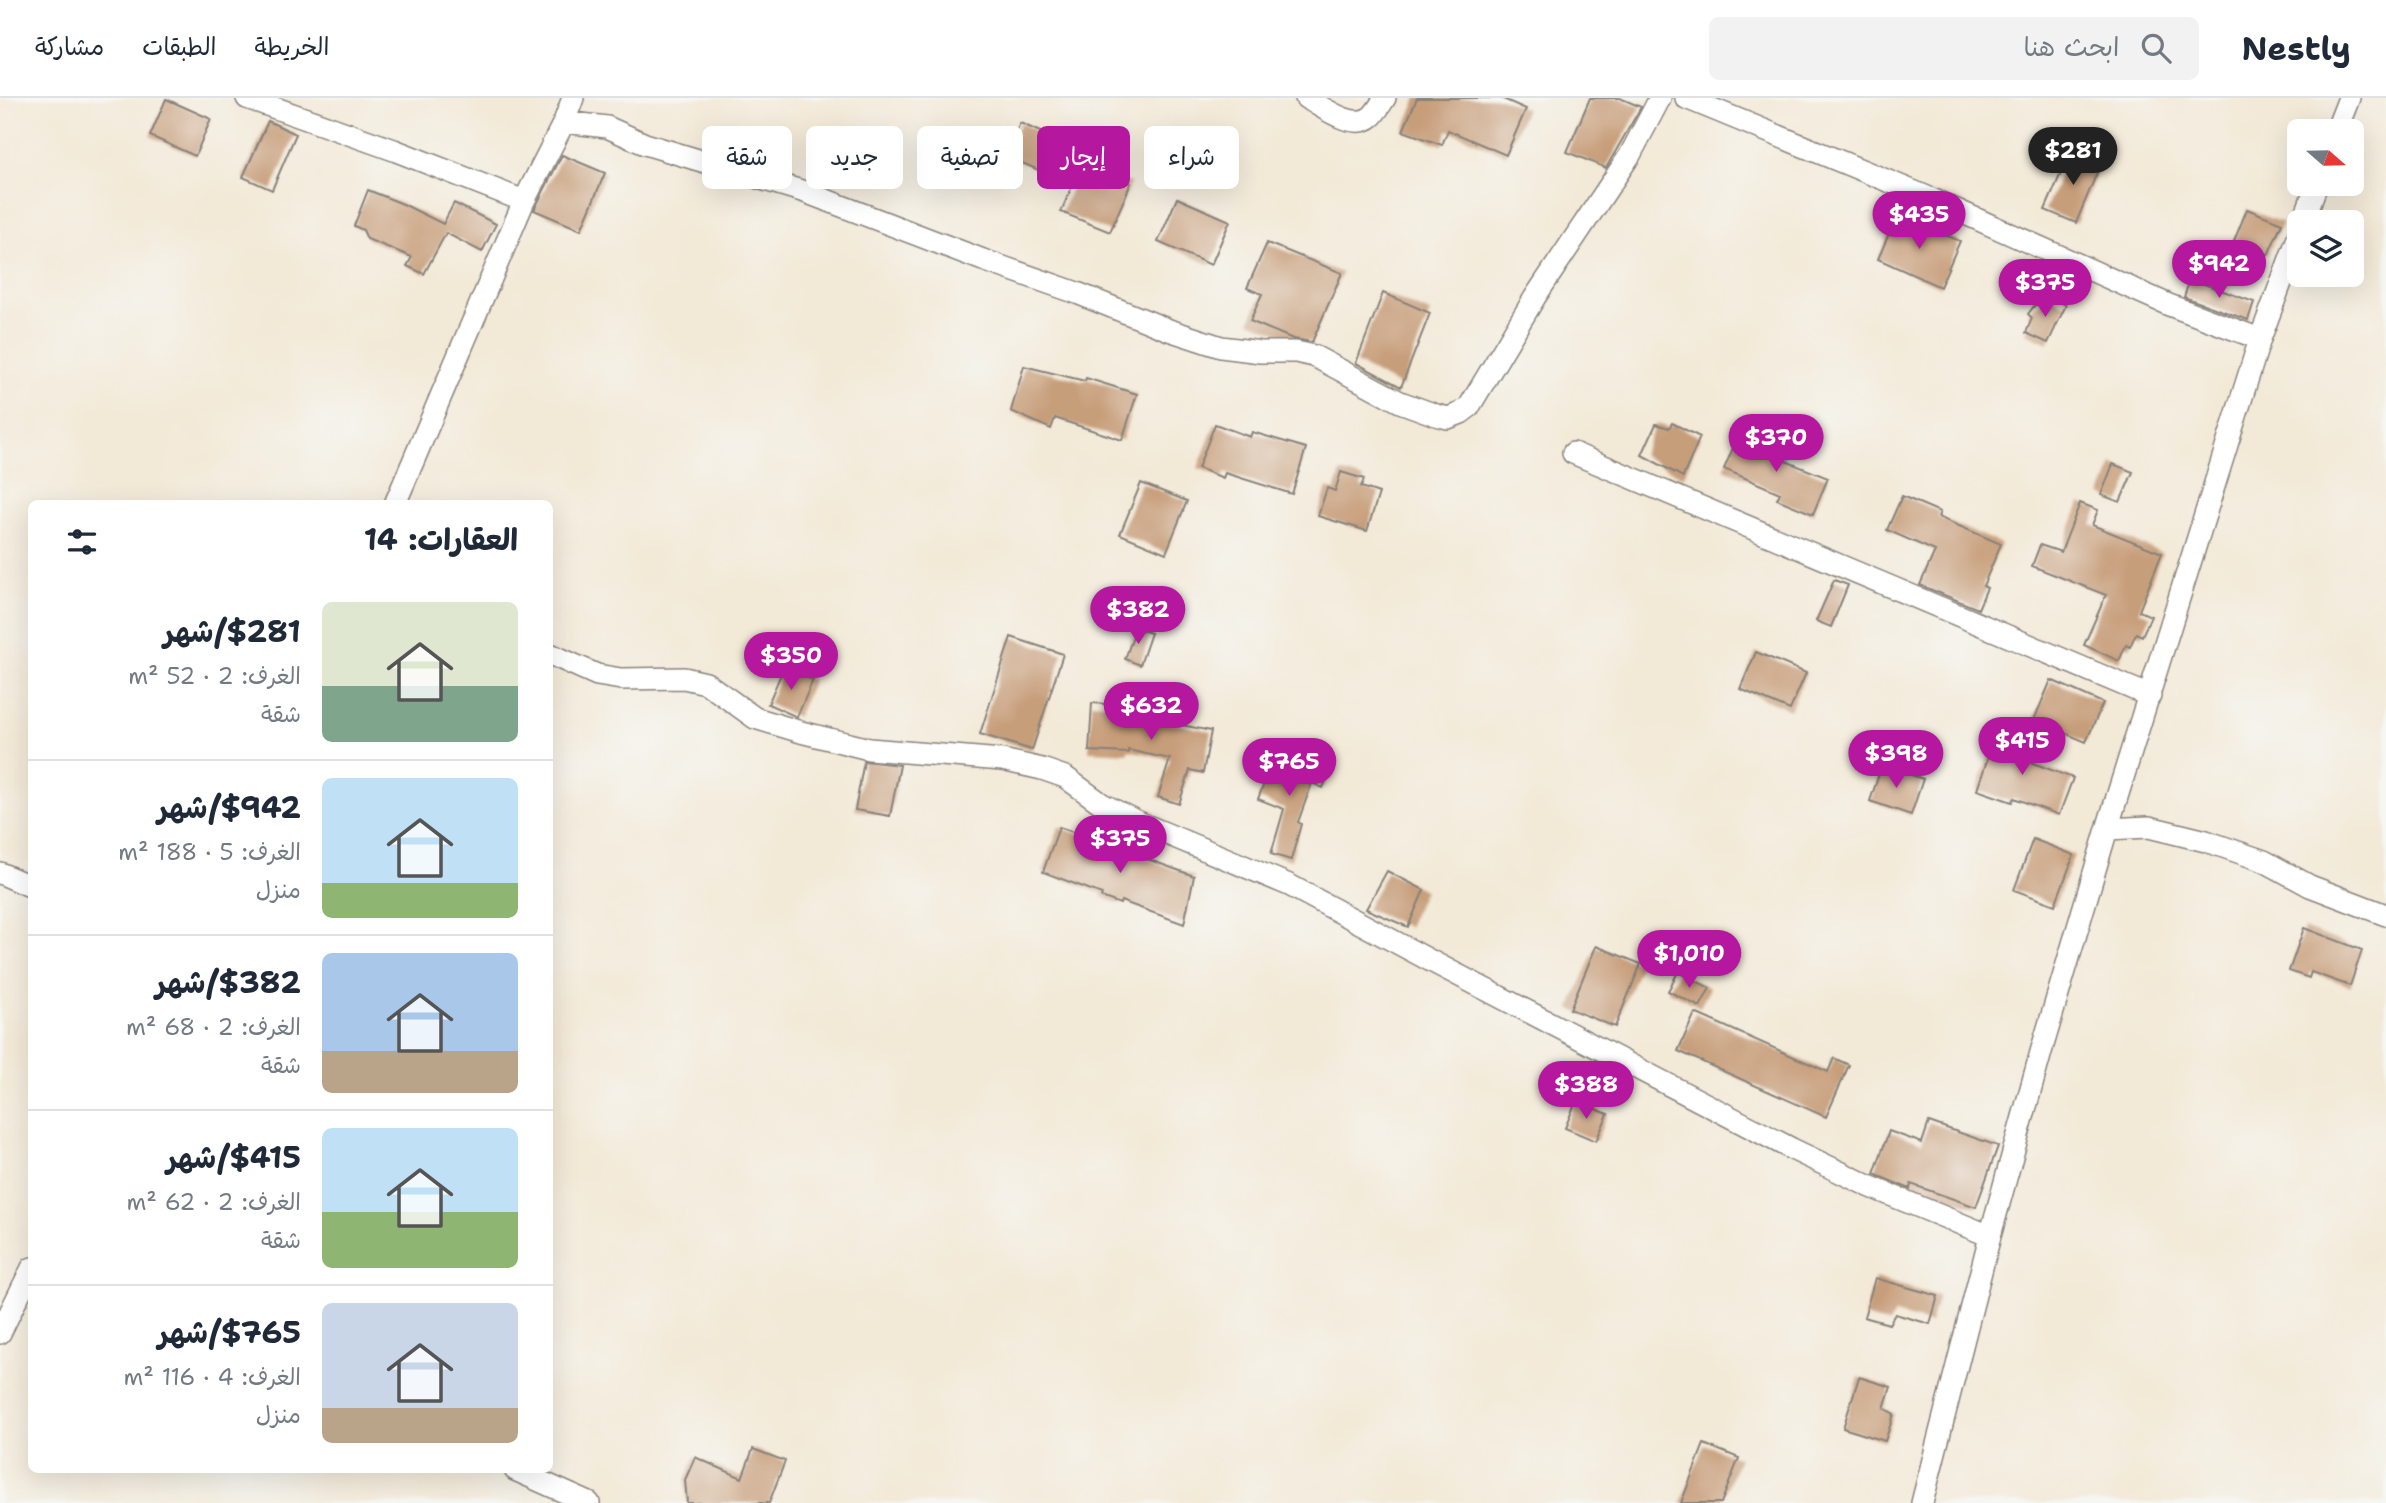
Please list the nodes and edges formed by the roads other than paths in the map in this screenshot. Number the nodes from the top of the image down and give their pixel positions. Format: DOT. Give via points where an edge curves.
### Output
graph roads {
  1 [pos="247,98"];
  2 [pos="573,98"];
  3 [pos="1306,98"];
  4 [pos="1385,98"];
  5 [pos="1660,98"];
  6 [pos="1686,98"];
  7 [pos="2349,98"];
  8 [pos="2341,119"];
  9 [pos="564,122"];
  10 [pos="524,201"];
  11 [pos="2287,267"];
  12 [pos="2260,339"];
  13 [pos="1573,453"];
  14 [pos="397,500"];
  15 [pos="553,655"];
  16 [pos="2150,696"];
  17 [pos="2107,829"];
  18 [pos="0,873"];
  19 [pos="28,885"];
  20 [pos="2386,915"];
  21 [pos="1990,1236"];
  22 [pos="28,1276"];
  23 [pos="0,1333"];
  24 [pos="522,1473"];
  25 [pos="589,1503"];
  26 [pos="1922,1503"];
  1 -- 10 [label="street"];
  2 -- 9 [label="street"];
  3 -- 4 [label="street" via="1361,122 1371,117"];
  5 -- 9 [label="street" via="1630,155 1535,297 1474,399 1461,413 1448,418 1400,402 1314,356 1221,346 1169,330 805,192 645,144 607,127"];
  6 -- 12 [label="street" via="1932,199 2169,305"];
  7 -- 8 [label="street"];
  9 -- 10 [label="street"];
  10 -- 14 [label="street"];
  11 -- 12 [label="street"];
  12 -- 16 [label="street"];
  13 -- 16 [label="street"];
  15 -- 21 [label="street" via="621,680 684,678 706,683 755,718 869,749 1002,760 1065,777 1113,810 1289,885 1792,1149"];
  16 -- 17 [label="street"];
  17 -- 20 [label="street" via="2149,827 2206,841 2264,861 2309,886"];
  17 -- 21 [label="street"];
  18 -- 19 [label="street"];
  21 -- 26 [label="street"];
  22 -- 23 [label="street"];
  24 -- 25 [label="street"];
}
